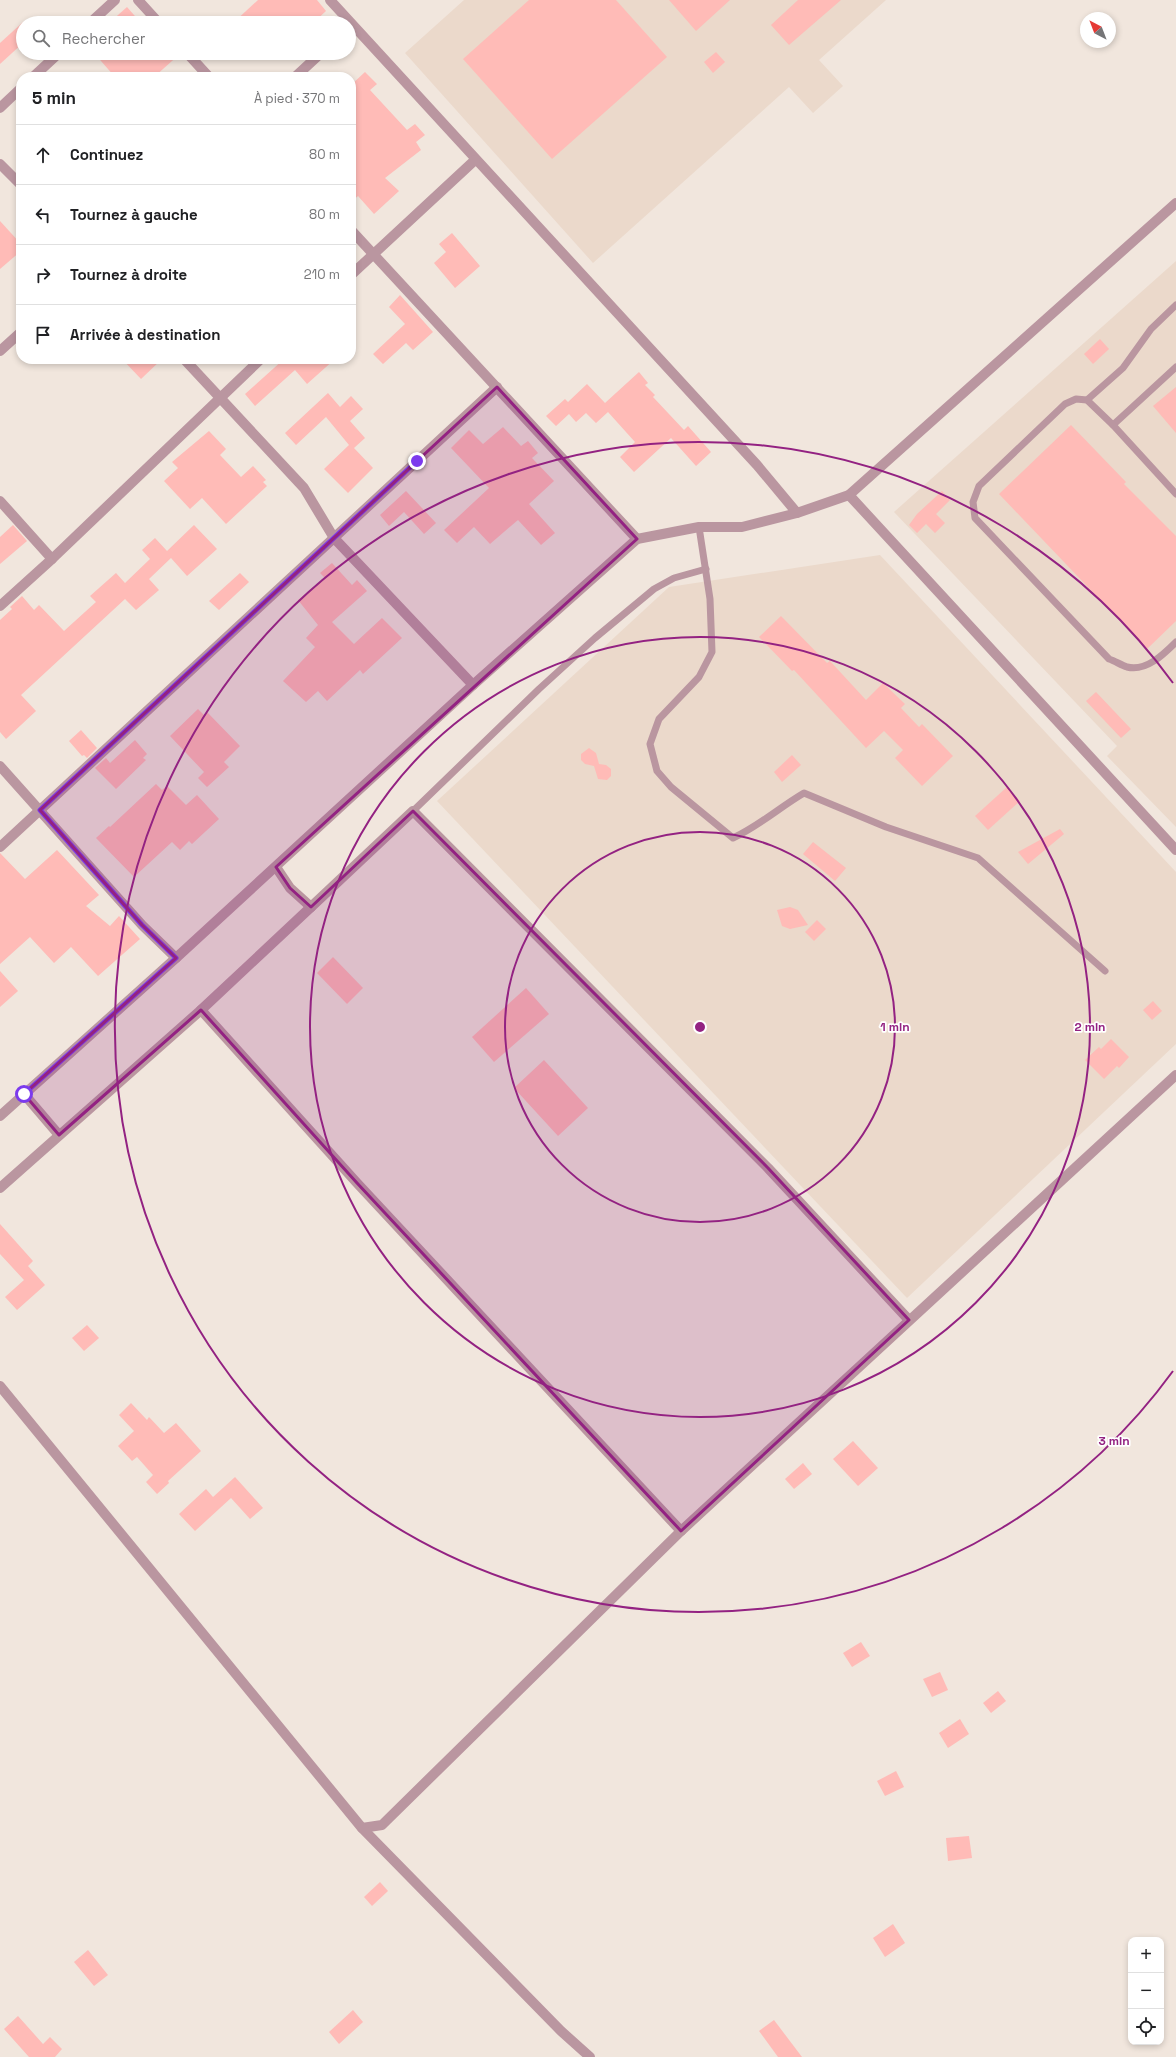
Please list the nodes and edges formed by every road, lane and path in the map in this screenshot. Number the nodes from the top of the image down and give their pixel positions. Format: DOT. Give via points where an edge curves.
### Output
graph roads {
  1 [pos="115,0"];
  2 [pos="138,0"];
  3 [pos="330,0"];
  4 [pos="98,16"];
  5 [pos="153,16"];
  6 [pos="343,16"];
  7 [pos="356,31"];
  8 [pos="51,60"];
  9 [pos="193,60"];
  10 [pos="313,60"];
  11 [pos="38,72"];
  12 [pos="204,72"];
  13 [pos="300,72"];
  14 [pos="16,93"];
  15 [pos="0,108"];
  16 [pos="475,160"];
  17 [pos="0,164"];
  18 [pos="16,180"];
  19 [pos="1176,203"];
  20 [pos="356,235"];
  21 [pos="373,254"];
  22 [pos="356,270"];
  23 [pos="1176,305"];
  24 [pos="16,337"];
  25 [pos="0,351"];
  26 [pos="188,364"];
  27 [pos="256,364"];
  28 [pos="1176,367"];
  29 [pos="497,387"];
  30 [pos="219,398"];
  31 [pos="1087,400"];
  32 [pos="1113,425"];
  33 [pos="1176,494"];
  34 [pos="849,495"];
  35 [pos="0,501"];
  36 [pos="797,513"];
  37 [pos="699,527"];
  38 [pos="334,538"];
  39 [pos="637,539"];
  40 [pos="52,559"];
  41 [pos="706,570"];
  42 [pos="0,606"];
  43 [pos="1176,642"];
  44 [pos="473,685"];
  45 [pos="0,766"];
  46 [pos="40,810"];
  47 [pos="413,811"];
  48 [pos="0,847"];
  49 [pos="1176,850"];
  50 [pos="276,867"];
  51 [pos="308,904"];
  52 [pos="176,958"];
  53 [pos="1104,971"];
  54 [pos="201,1010"];
  55 [pos="1176,1074"];
  56 [pos="24,1094"];
  57 [pos="0,1116"];
  58 [pos="56,1131"];
  59 [pos="0,1188"];
  60 [pos="908,1320"];
  61 [pos="0,1386"];
  62 [pos="682,1531"];
  63 [pos="362,1828"];
  64 [pos="590,2057"];
  1 -- 4 [label="street"];
  2 -- 5 [label="street"];
  3 -- 6 [label="street"];
  7 -- 16 [label="street"];
  8 -- 11 [label="street"];
  9 -- 12 [label="street"];
  10 -- 13 [label="street"];
  14 -- 15 [label="street"];
  16 -- 21 [label="street"];
  16 -- 36 [label="street" via="757,465"];
  17 -- 18 [label="street"];
  19 -- 34 [label="street"];
  20 -- 21 [label="street"];
  21 -- 22 [label="street"];
  21 -- 29 [label="street"];
  23 -- 31 [label="lane" via="1151,329 1123,368"];
  24 -- 25 [label="street"];
  26 -- 30 [label="street"];
  27 -- 30 [label="street"];
  28 -- 32 [label="lane"];
  29 -- 38 [label="street"];
  29 -- 39 [label="street"];
  30 -- 38 [label="street" via="304,488"];
  30 -- 40 [label="street"];
  31 -- 32 [label="lane"];
  31 -- 43 [label="lane" via="1076,399 1065,404 979,486 972,502 976,518 1109,659 1128,667 1143,666 1161,656"];
  32 -- 33 [label="lane"];
  34 -- 36 [label="street"];
  34 -- 49 [label="street"];
  35 -- 40 [label="street"];
  36 -- 37 [label="street" via="742,527"];
  37 -- 39 [label="street"];
  37 -- 41 [label="lane"];
  38 -- 44 [label="street"];
  38 -- 46 [label="street"];
  39 -- 44 [label="street"];
  40 -- 42 [label="street"];
  41 -- 47 [label="lane" via="674,578 654,589 550,679"];
  41 -- 53 [label="lane" via="712,652 699,677 659,718 650,744 657,771 671,787 733,838 751,830 777,809 804,793 886,826 978,858"];
  44 -- 50 [label="street"];
  45 -- 46 [label="street"];
  46 -- 48 [label="street"];
  46 -- 52 [label="street" via="142,925"];
  47 -- 51 [label="street"];
  47 -- 60 [label="street" via="768,1168"];
  50 -- 51 [label="street" via="290,888"];
  50 -- 52 [label="street"];
  51 -- 54 [label="street"];
  52 -- 56 [label="street"];
  54 -- 58 [label="street"];
  54 -- 62 [label="street" via="357,1183"];
  55 -- 60 [label="street"];
  56 -- 57 [label="street"];
  56 -- 58 [label="street"];
  58 -- 59 [label="street"];
  60 -- 62 [label="street"];
  61 -- 63 [label="street"];
  62 -- 63 [label="street" via="382,1825"];
  63 -- 64 [label="street" via="561,2031"];
}
